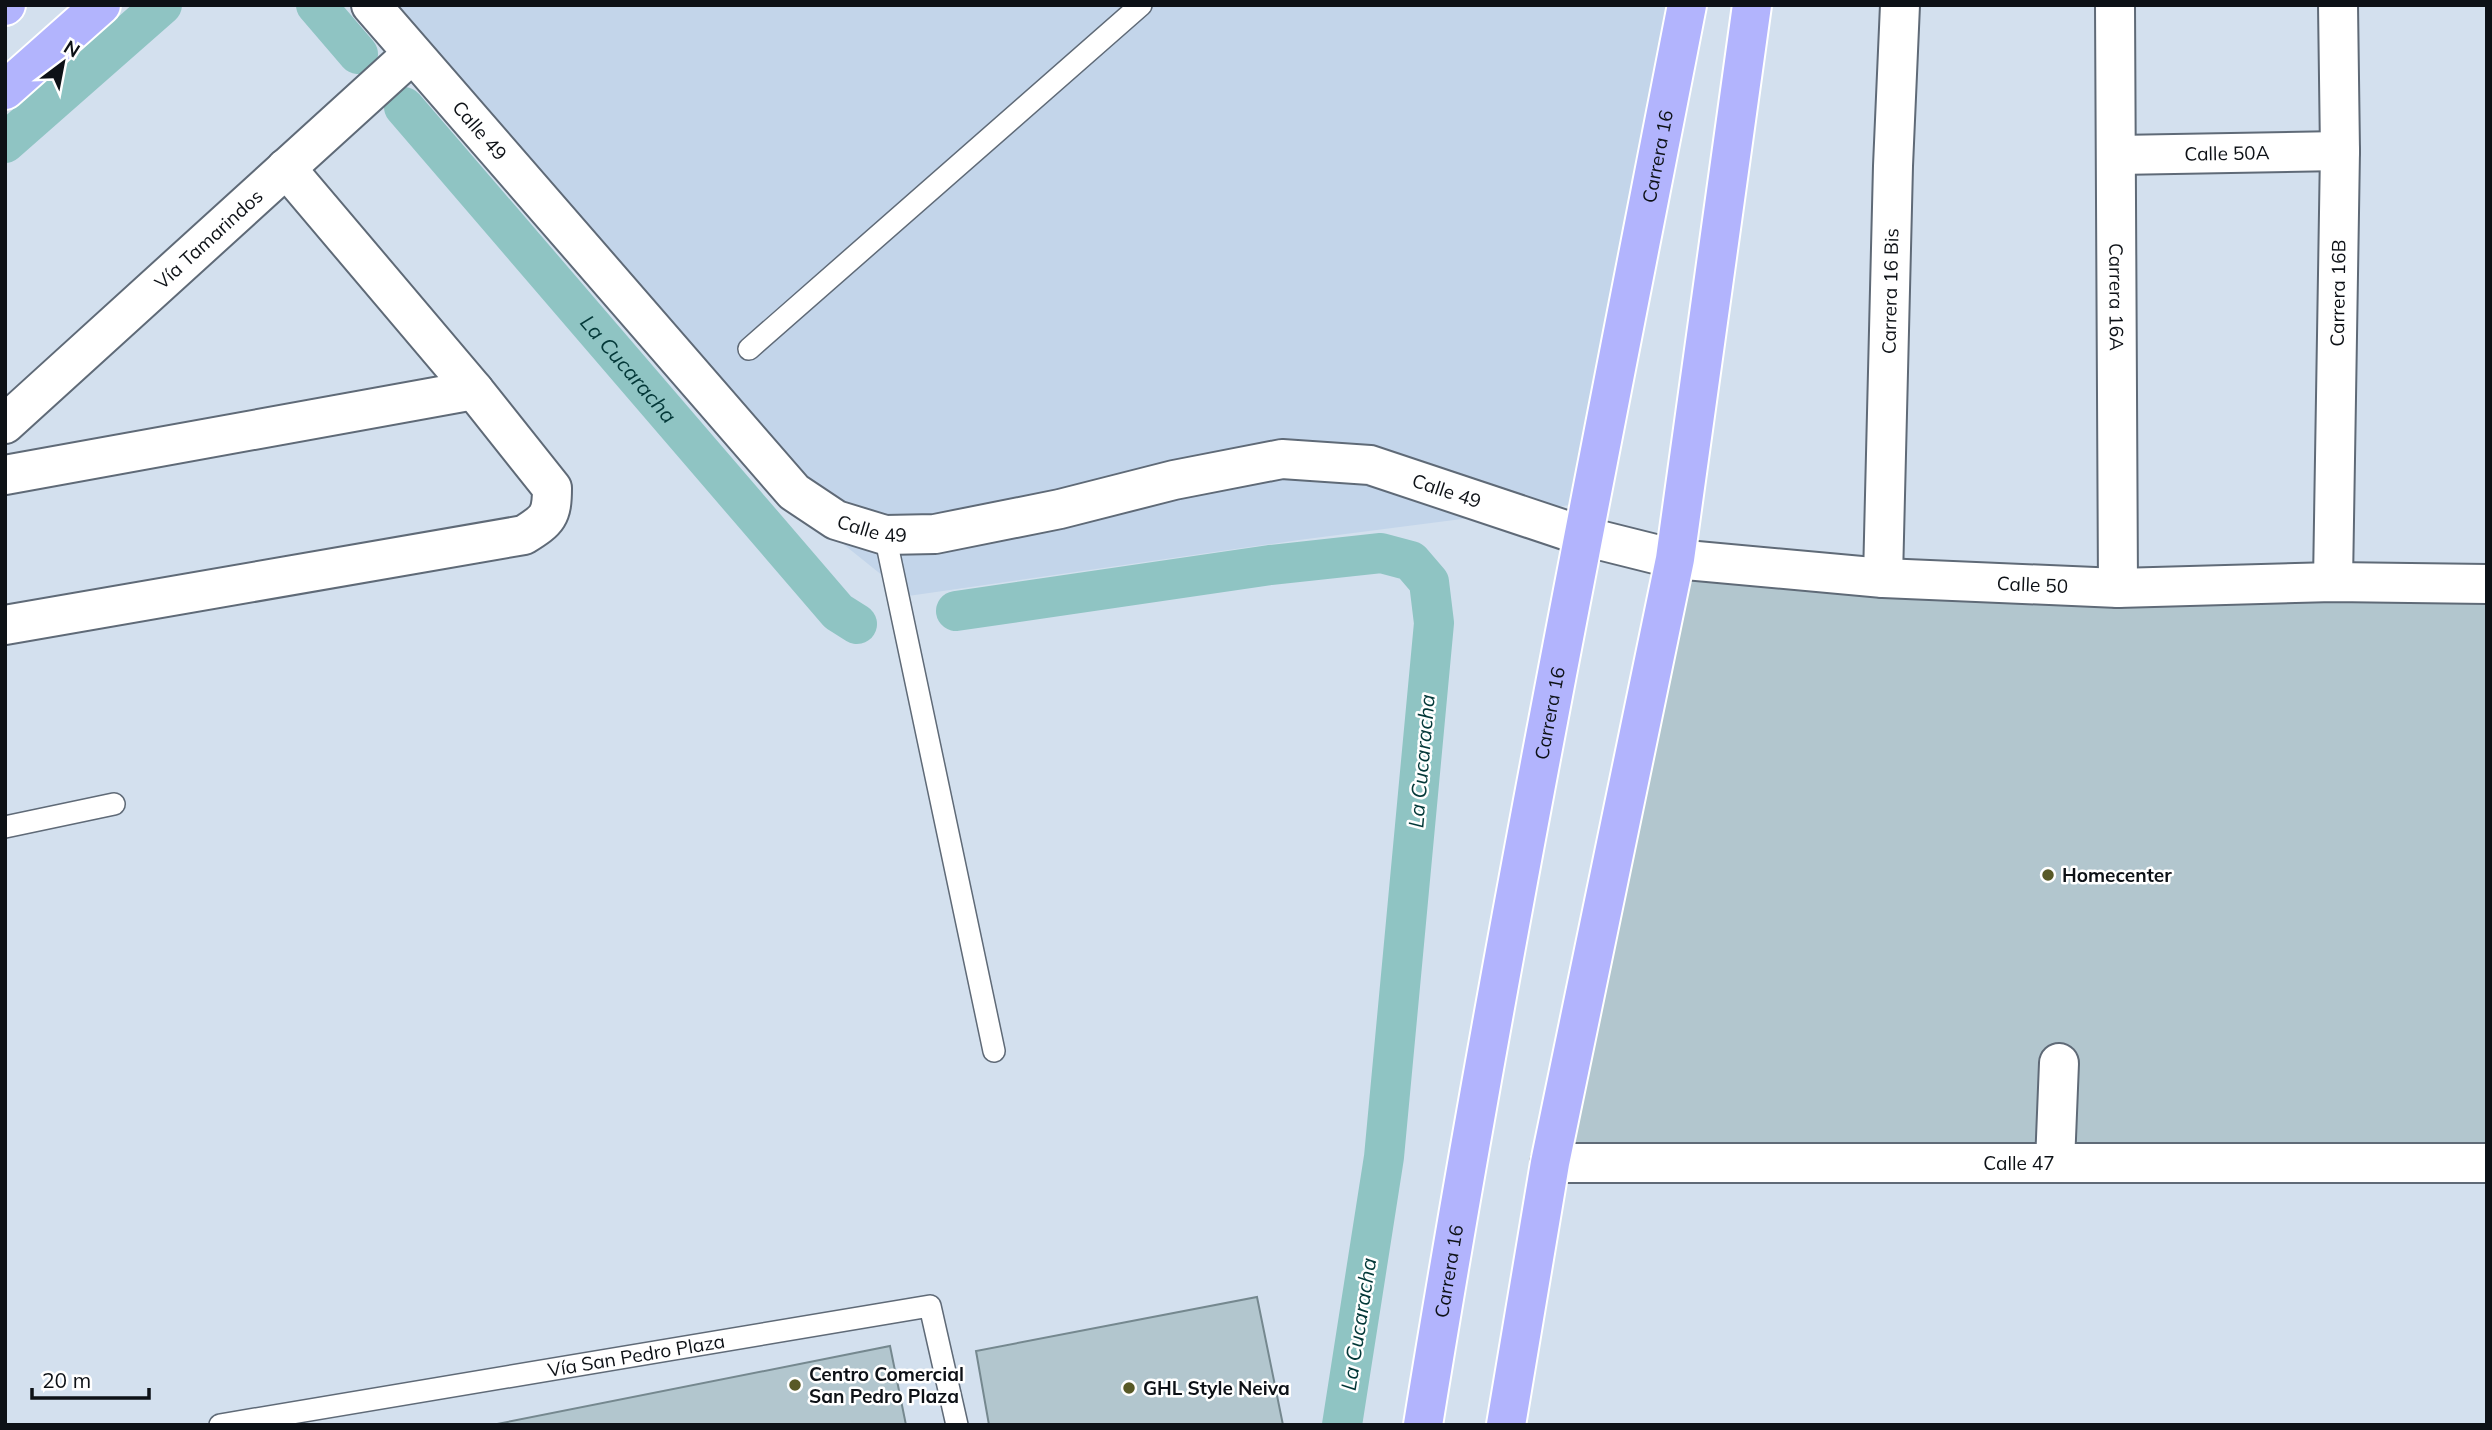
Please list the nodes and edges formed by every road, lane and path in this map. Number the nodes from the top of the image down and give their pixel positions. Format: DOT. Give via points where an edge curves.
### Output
graph roads {
  1 [pos="101,5"];
  2 [pos="371,5"];
  3 [pos="1141,5"];
  4 [pos="1687,5"];
  5 [pos="1752,5"];
  6 [pos="1899,5"];
  7 [pos="2115,5"];
  8 [pos="2338,5"];
  9 [pos="412,54"];
  10 [pos="5,90"];
  11 [pos="2340,151"];
  12 [pos="2117,155"];
  13 [pos="286,168"];
  14 [pos="749,349"];
  15 [pos="474,390"];
  16 [pos="5,424"];
  17 [pos="5,475"];
  18 [pos="884,535"];
  19 [pos="1583,536"];
  20 [pos="1675,559"];
  21 [pos="1883,578"];
  22 [pos="2333,582"];
  23 [pos="2487,584"];
  24 [pos="2118,588"];
  25 [pos="5,625"];
  26 [pos="114,804"];
  27 [pos="5,827"];
  28 [pos="994,1051"];
  29 [pos="2059,1063"];
  30 [pos="1550,1163"];
  31 [pos="2055,1163"];
  32 [pos="2487,1163"];
  33 [pos="220,1425"];
  34 [pos="957,1425"];
  35 [pos="1423,1425"];
  36 [pos="1506,1425"];
  1 -- 10 [label="main road"];
  2 -- 9 [label="street, Calle 49"];
  3 -- 14 [label="lane"];
  4 -- 19 [label="main road, Carrera 16"];
  5 -- 20 [label="main road"];
  6 -- 21 [label="street, Carrera 16 Bis"];
  7 -- 12 [label="street, Carrera 16A"];
  8 -- 11 [label="street, Carrera 16B"];
  9 -- 13 [label="street, Vía Tamarindos"];
  9 -- 18 [label="street, Calle 49" via="794,492 836,520"];
  11 -- 12 [label="street, Calle 50A"];
  11 -- 22 [label="street, Carrera 16B"];
  12 -- 24 [label="street, Carrera 16A"];
  13 -- 15 [label="street"];
  13 -- 16 [label="street, Vía Tamarindos"];
  15 -- 17 [label="street"];
  15 -- 25 [label="street" via="552,488 546,521 524,535"];
  18 -- 19 [label="street, Calle 49" via="935,534 1282,459 1370,465"];
  18 -- 28 [label="lane"];
  19 -- 20 [label="street, Calle 50"];
  19 -- 35 [label="main road, Carrera 16" via="1453,1237"];
  20 -- 21 [label="street, Calle 50"];
  20 -- 30 [label="main road"];
  21 -- 24 [label="street, Calle 50"];
  22 -- 23 [label="street, Calle 50"];
  22 -- 24 [label="street, Calle 50"];
  26 -- 27 [label="lane"];
  29 -- 31 [label="street"];
  30 -- 31 [label="street, Calle 47"];
  30 -- 36 [label="main road"];
  31 -- 32 [label="street, Calle 47"];
  33 -- 34 [label="lane, Vía San Pedro Plaza" via="930,1306"];
}
